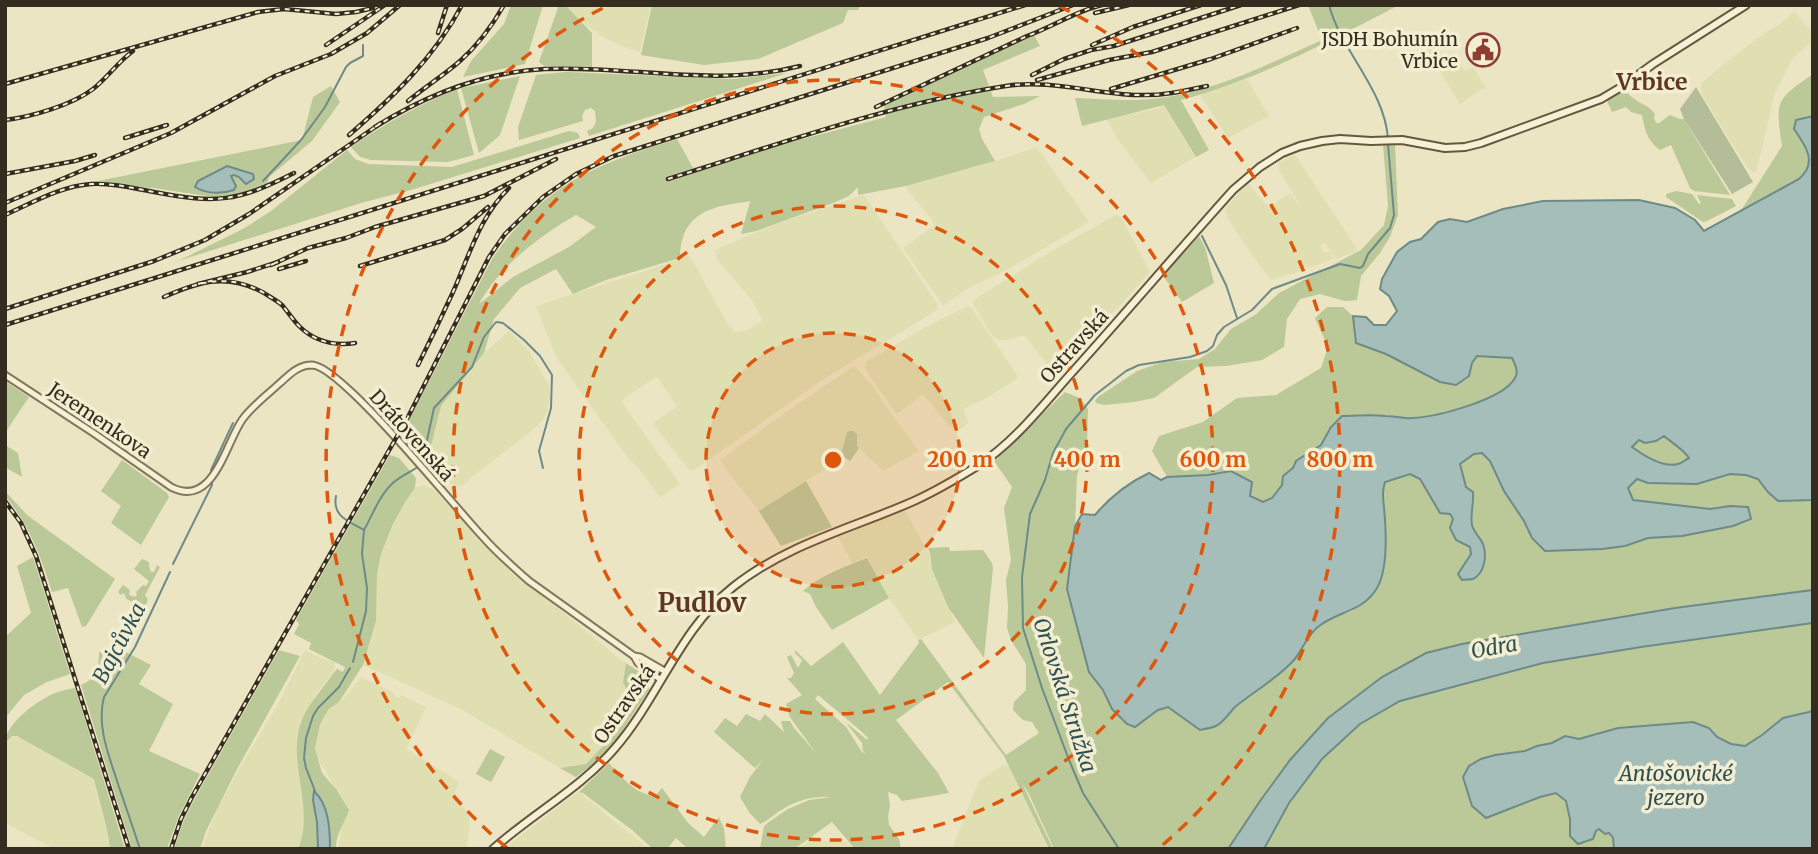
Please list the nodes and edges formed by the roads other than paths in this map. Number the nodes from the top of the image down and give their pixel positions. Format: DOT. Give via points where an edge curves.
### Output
graph roads {
  1 [pos="1746,5"];
  2 [pos="5,375"];
  3 [pos="178,491"];
  4 [pos="634,656"];
  5 [pos="666,673"];
  6 [pos="661,680"];
  7 [pos="493,849"];
  1 -- 5 [label="main road, Ostravská" via="1587,105 1480,143 1438,148 1394,140 1322,141 1291,149 1259,167 1233,190 1045,403 995,453 920,498 811,541 756,570 700,621"];
  2 -- 3 [label="street, Jeremenkova"];
  3 -- 4 [label="street, Drátovenská" via="198,489 210,481 246,415 296,370 318,366 369,409 515,569"];
  4 -- 5 [label="street, Drátovenská"];
  4 -- 6 [label="street, Drátovenská"];
  5 -- 6 [label="main road, Ostravská"];
  6 -- 7 [label="main road, Ostravská" via="613,750"];
}
